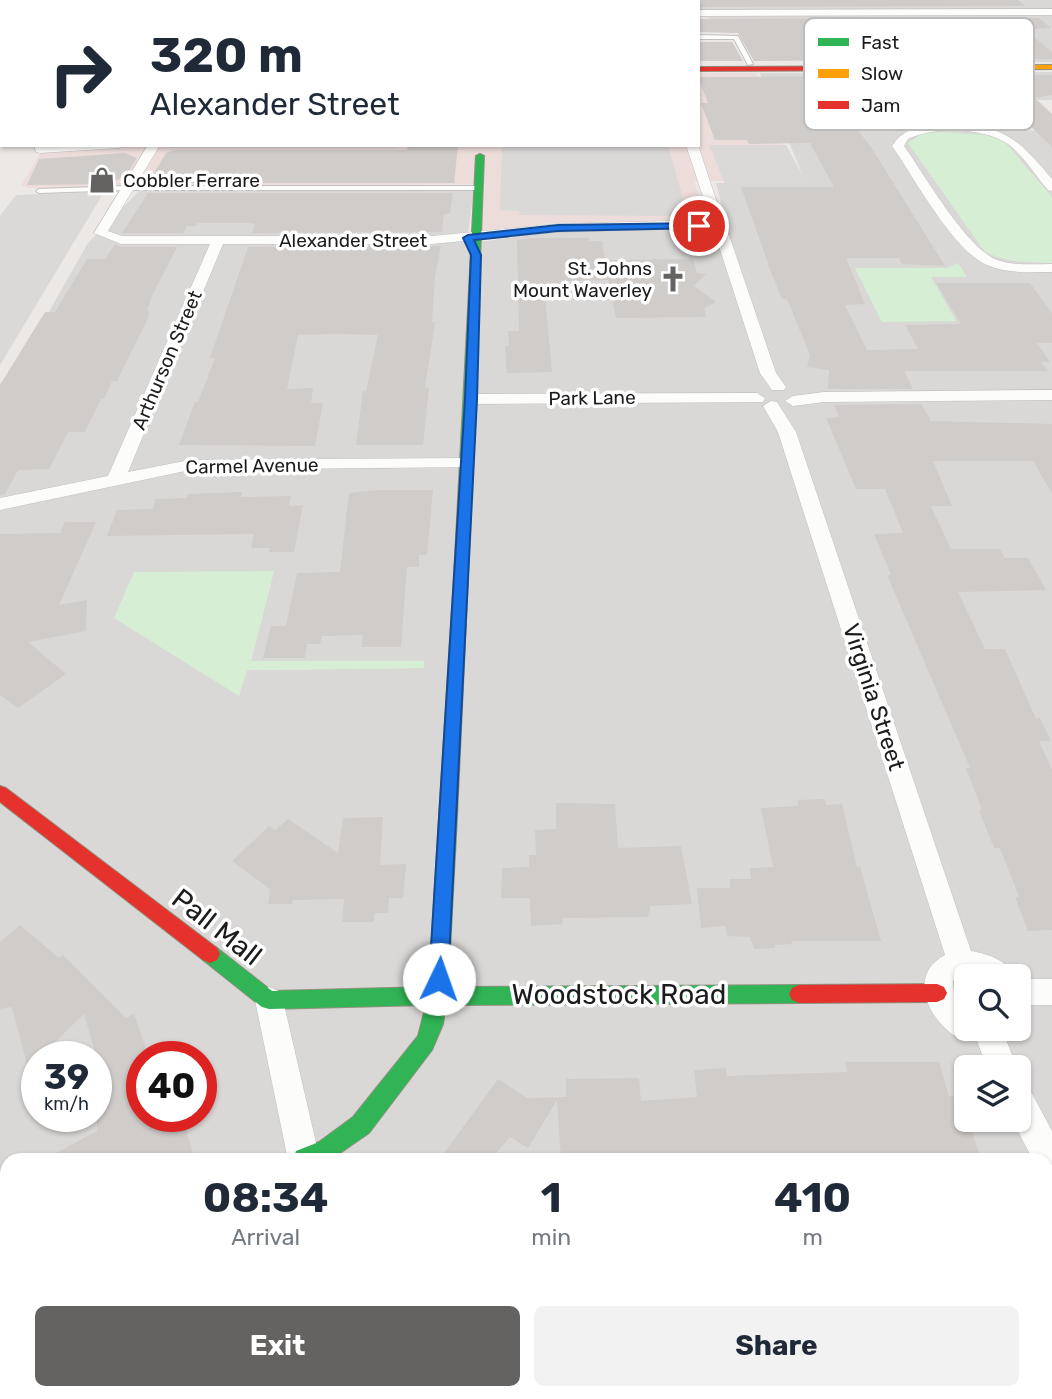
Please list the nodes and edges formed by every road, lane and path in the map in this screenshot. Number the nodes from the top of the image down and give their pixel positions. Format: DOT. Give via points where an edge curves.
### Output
graph roads {
  1 [pos="1052,12"];
  2 [pos="700,13"];
  3 [pos="700,37"];
  4 [pos="752,66"];
  5 [pos="700,67"];
  6 [pos="804,67"];
  7 [pos="1034,67"];
  8 [pos="1052,67"];
  9 [pos="934,130"];
  10 [pos="955,130"];
  11 [pos="40,147"];
  12 [pos="88,147"];
  13 [pos="153,147"];
  14 [pos="693,147"];
  15 [pos="480,156"];
  16 [pos="1052,187"];
  17 [pos="127,188"];
  18 [pos="478,188"];
  19 [pos="39,191"];
  20 [pos="704,225"];
  21 [pos="219,240"];
  22 [pos="474,242"];
  23 [pos="1052,268"];
  24 [pos="774,394"];
  25 [pos="1052,395"];
  26 [pos="713,396"];
  27 [pos="471,399"];
  28 [pos="466,463"];
  29 [pos="116,480"];
  30 [pos="0,504"];
  31 [pos="0,793"];
  32 [pos="961,962"];
  33 [pos="974,964"];
  34 [pos="1031,992"];
  35 [pos="1052,992"];
  36 [pos="937,993"];
  37 [pos="438,996"];
  38 [pos="269,1000"];
  39 [pos="954,1017"];
  40 [pos="1031,1123"];
  41 [pos="302,1153"];
  42 [pos="321,1153"];
  43 [pos="1047,1153"];
  1 -- 2 [label="street"];
  3 -- 4 [label="lane" via="736,37"];
  4 -- 5 [label="street"];
  4 -- 6 [label="street"];
  7 -- 8 [label="street"];
  9 -- 23 [label="street" via="905,133 898,146 969,245 984,259 1005,265"];
  10 -- 16 [label="street" via="991,133 1012,141"];
  11 -- 12 [label="street"];
  13 -- 17 [label="street, Alexander Street"];
  14 -- 20 [label="street" via="715,215"];
  15 -- 18 [label="street"];
  17 -- 18 [label="lane"];
  17 -- 19 [label="lane"];
  17 -- 21 [label="street, Alexander Street" via="103,226 101,233 108,237"];
  18 -- 22 [label="street"];
  20 -- 22 [label="street, Alexander Street" via="558,228"];
  20 -- 24 [label="street, Virginia Street" via="722,235"];
  21 -- 22 [label="street, Alexander Street"];
  21 -- 29 [label="street, Arthurson Street"];
  22 -- 27 [label="street"];
  24 -- 25 [label="street, Park Lane"];
  24 -- 26 [label="street, Park Lane"];
  24 -- 32 [label="street, Virginia Street"];
  26 -- 27 [label="street, Park Lane"];
  27 -- 28 [label="street"];
  28 -- 29 [label="street, Carmel Avenue" via="190,465"];
  28 -- 37 [label="street"];
  29 -- 30 [label="street, Carmel Avenue"];
  31 -- 38 [label="street, Pall Mall"];
  32 -- 33 [label="street"];
  32 -- 36 [label="street" via="941,972"];
  34 -- 35 [label="street"];
  36 -- 37 [label="street, Woodstock Road"];
  36 -- 39 [label="street" via="946,1013"];
  37 -- 38 [label="street"];
  37 -- 42 [label="street" via="425,1043 361,1125"];
  38 -- 41 [label="street"];
  40 -- 43 [label="street"];
}
